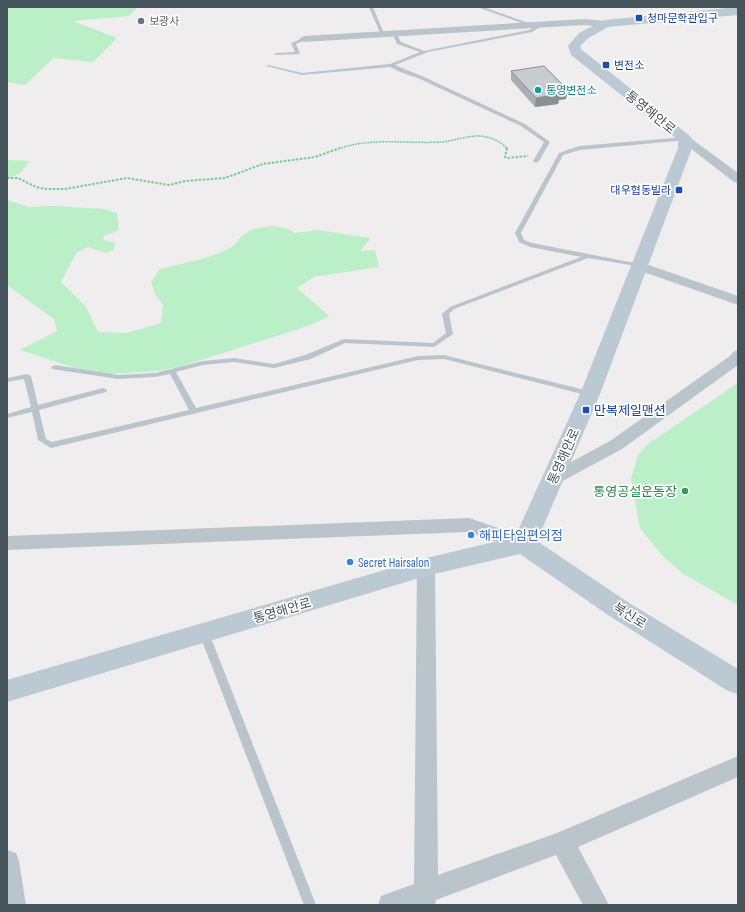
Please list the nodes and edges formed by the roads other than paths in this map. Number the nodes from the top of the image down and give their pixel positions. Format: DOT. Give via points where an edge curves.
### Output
graph roads {
  1 [pos="371,7"];
  2 [pos="479,7"];
  3 [pos="728,12"];
  4 [pos="605,24"];
  5 [pos="536,25"];
  6 [pos="394,34"];
  7 [pos="383,35"];
  8 [pos="304,39"];
  9 [pos="423,52"];
  10 [pos="276,54"];
  11 [pos="391,65"];
  12 [pos="268,66"];
  13 [pos="685,139"];
  14 [pos="536,161"];
  15 [pos="738,179"];
  16 [pos="588,256"];
  17 [pos="640,266"];
  18 [pos="738,301"];
  19 [pos="737,357"];
  20 [pos="55,366"];
  21 [pos="172,372"];
  22 [pos="7,380"];
  23 [pos="103,390"];
  24 [pos="590,394"];
  25 [pos="35,409"];
  26 [pos="194,412"];
  27 [pos="7,416"];
  28 [pos="553,479"];
  29 [pos="7,542"];
  30 [pos="524,544"];
  31 [pos="426,567"];
  32 [pos="204,633"];
  33 [pos="738,683"];
  34 [pos="7,691"];
  35 [pos="738,766"];
  36 [pos="562,842"];
  37 [pos="7,860"];
  38 [pos="424,899"];
  39 [pos="14,905"];
  40 [pos="310,905"];
  41 [pos="390,905"];
  42 [pos="597,905"];
  1 -- 7 [label="lane"];
  2 -- 5 [label="lane"];
  3 -- 4 [label="street, 통영해안로"];
  4 -- 5 [label="street" via="584,22"];
  4 -- 13 [label="street, 통영해안로" via="583,36 574,46 576,52"];
  5 -- 6 [label="street"];
  5 -- 9 [label="lane" via="530,32"];
  6 -- 7 [label="street"];
  6 -- 9 [label="lane" via="399,43"];
  7 -- 8 [label="street"];
  8 -- 10 [label="lane" via="293,43 298,53"];
  9 -- 11 [label="lane"];
  11 -- 12 [label="lane" via="302,74"];
  11 -- 14 [label="lane" via="535,132 547,142"];
  13 -- 15 [label="street"];
  13 -- 16 [label="lane" via="579,148 561,154 518,233 522,241 530,245"];
  13 -- 17 [label="street, 통영해안로" via="685,148"];
  16 -- 17 [label="lane"];
  16 -- 21 [label="lane" via="452,308 445,314 450,334 434,345 344,341 308,357 274,366 234,360 203,363"];
  17 -- 18 [label="street"];
  17 -- 24 [label="street, 통영해안로"];
  19 -- 28 [label="street" via="616,445"];
  20 -- 21 [label="lane" via="118,377"];
  21 -- 26 [label="lane"];
  22 -- 25 [label="lane" via="27,376"];
  23 -- 25 [label="lane"];
  24 -- 26 [label="lane" via="444,357 418,358"];
  24 -- 28 [label="street, 통영해안로"];
  25 -- 26 [label="lane" via="42,440 51,445"];
  25 -- 27 [label="lane"];
  28 -- 30 [label="street, 통영해안로"];
  29 -- 30 [label="street" via="469,525"];
  30 -- 31 [label="street, 통영해안로"];
  30 -- 33 [label="street, 북신로" via="617,608"];
  31 -- 32 [label="street, 통영해안로"];
  31 -- 38 [label="street"];
  32 -- 34 [label="street, 통영해안로"];
  32 -- 40 [label="lane"];
  35 -- 36 [label="street"];
  36 -- 38 [label="street"];
  36 -- 42 [label="street"];
  37 -- 39 [label="street"];
  38 -- 41 [label="street"];
}
